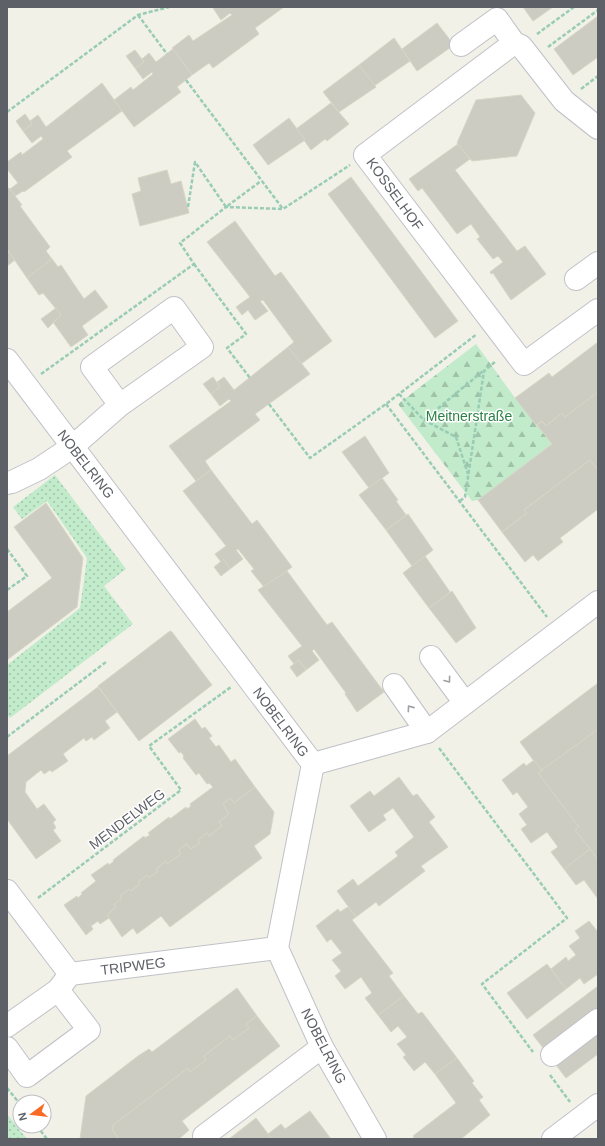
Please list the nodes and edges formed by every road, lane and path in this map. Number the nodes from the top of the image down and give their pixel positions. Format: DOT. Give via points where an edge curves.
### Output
graph roads {
  1 [pos="574,7"];
  2 [pos="167,8"];
  3 [pos="598,10"];
  4 [pos="138,15"];
  5 [pos="461,45"];
  6 [pos="522,49"];
  7 [pos="167,54"];
  8 [pos="186,80"];
  9 [pos="7,112"];
  10 [pos="598,128"];
  11 [pos="365,155"];
  12 [pos="262,181"];
  13 [pos="188,207"];
  14 [pos="226,207"];
  15 [pos="283,209"];
  16 [pos="598,263"];
  17 [pos="194,264"];
  18 [pos="576,279"];
  19 [pos="598,310"];
  20 [pos="492,323"];
  21 [pos="7,360"];
  22 [pos="492,364"];
  23 [pos="484,371"];
  24 [pos="250,378"];
  25 [pos="26,385"];
  26 [pos="399,394"];
  27 [pos="269,404"];
  28 [pos="386,404"];
  29 [pos="120,405"];
  30 [pos="424,420"];
  31 [pos="72,446"];
  32 [pos="468,475"];
  33 [pos="7,483"];
  34 [pos="460,501"];
  35 [pos="7,549"];
  36 [pos="7,590"];
  37 [pos="598,602"];
  38 [pos="558,632"];
  39 [pos="431,657"];
  40 [pos="106,662"];
  41 [pos="246,676"];
  42 [pos="394,685"];
  43 [pos="465,703"];
  44 [pos="427,732"];
  45 [pos="8,735"];
  46 [pos="313,764"];
  47 [pos="7,891"];
  48 [pos="22,910"];
  49 [pos="277,948"];
  50 [pos="64,982"];
  51 [pos="598,1020"];
  52 [pos="7,1026"];
  53 [pos="322,1047"];
  54 [pos="7,1048"];
  55 [pos="545,1061"];
  56 [pos="590,1111"];
  57 [pos="204,1136"];
  58 [pos="375,1139"];
  59 [pos="553,1139"];
  1 -- 6 [label="path"];
  2 -- 4 [label="path"];
  3 -- 6 [label="path"];
  4 -- 7 [label="path"];
  4 -- 9 [label="path"];
  5 -- 6 [label="street" via="496,19"];
  6 -- 10 [label="street" via="564,101"];
  6 -- 11 [label="street, KOSSELHOF"];
  8 -- 12 [label="path"];
  11 -- 15 [label="path"];
  11 -- 20 [label="street, KOSSELHOF"];
  12 -- 14 [label="path"];
  12 -- 15 [label="path"];
  13 -- 14 [label="path" via="194,162"];
  14 -- 15 [label="path"];
  14 -- 17 [label="path" via="180,243"];
  16 -- 18 [label="street"];
  17 -- 24 [label="path" via="246,334 227,348"];
  17 -- 25 [label="path"];
  19 -- 20 [label="street, KOSSELHOF" via="524,364"];
  20 -- 26 [label="path"];
  21 -- 25 [label="street, NOBELRING"];
  22 -- 23 [label="path"];
  23 -- 30 [label="path"];
  23 -- 32 [label="path"];
  25 -- 31 [label="street, NOBELRING"];
  26 -- 28 [label="path"];
  26 -- 30 [label="path"];
  27 -- 28 [label="path" via="310,458"];
  28 -- 34 [label="path"];
  29 -- 29 [label="street" via="202,346 174,308 92,367"];
  29 -- 31 [label="street"];
  30 -- 32 [label="path" via="456,437"];
  31 -- 33 [label="street" via="39,470"];
  31 -- 41 [label="street, NOBELRING"];
  32 -- 34 [label="path" via="465,497"];
  34 -- 38 [label="path"];
  35 -- 36 [label="path" via="27,576"];
  37 -- 38 [label="street"];
  38 -- 43 [label="street"];
  39 -- 43 [label="street, one-way"];
  40 -- 45 [label="path"];
  41 -- 46 [label="street, NOBELRING"];
  41 -- 48 [label="path, MENDELWEG" via="149,746 181,790"];
  44 -- 42 [label="street, one-way"];
  43 -- 44 [label="street"];
  44 -- 46 [label="street"];
  44 -- 55 [label="path" via="567,918 482,984"];
  46 -- 49 [label="street, NOBELRING"];
  47 -- 48 [label="street"];
  48 -- 50 [label="street"];
  49 -- 50 [label="street, TRIPWEG"];
  49 -- 53 [label="street, NOBELRING"];
  50 -- 52 [label="street, TRIPWEG"];
  50 -- 54 [label="street" via="89,1030 27,1076"];
  51 -- 55 [label="street"];
  53 -- 57 [label="street"];
  53 -- 58 [label="street, NOBELRING"];
  55 -- 56 [label="path"];
  56 -- 59 [label="street"];
}
